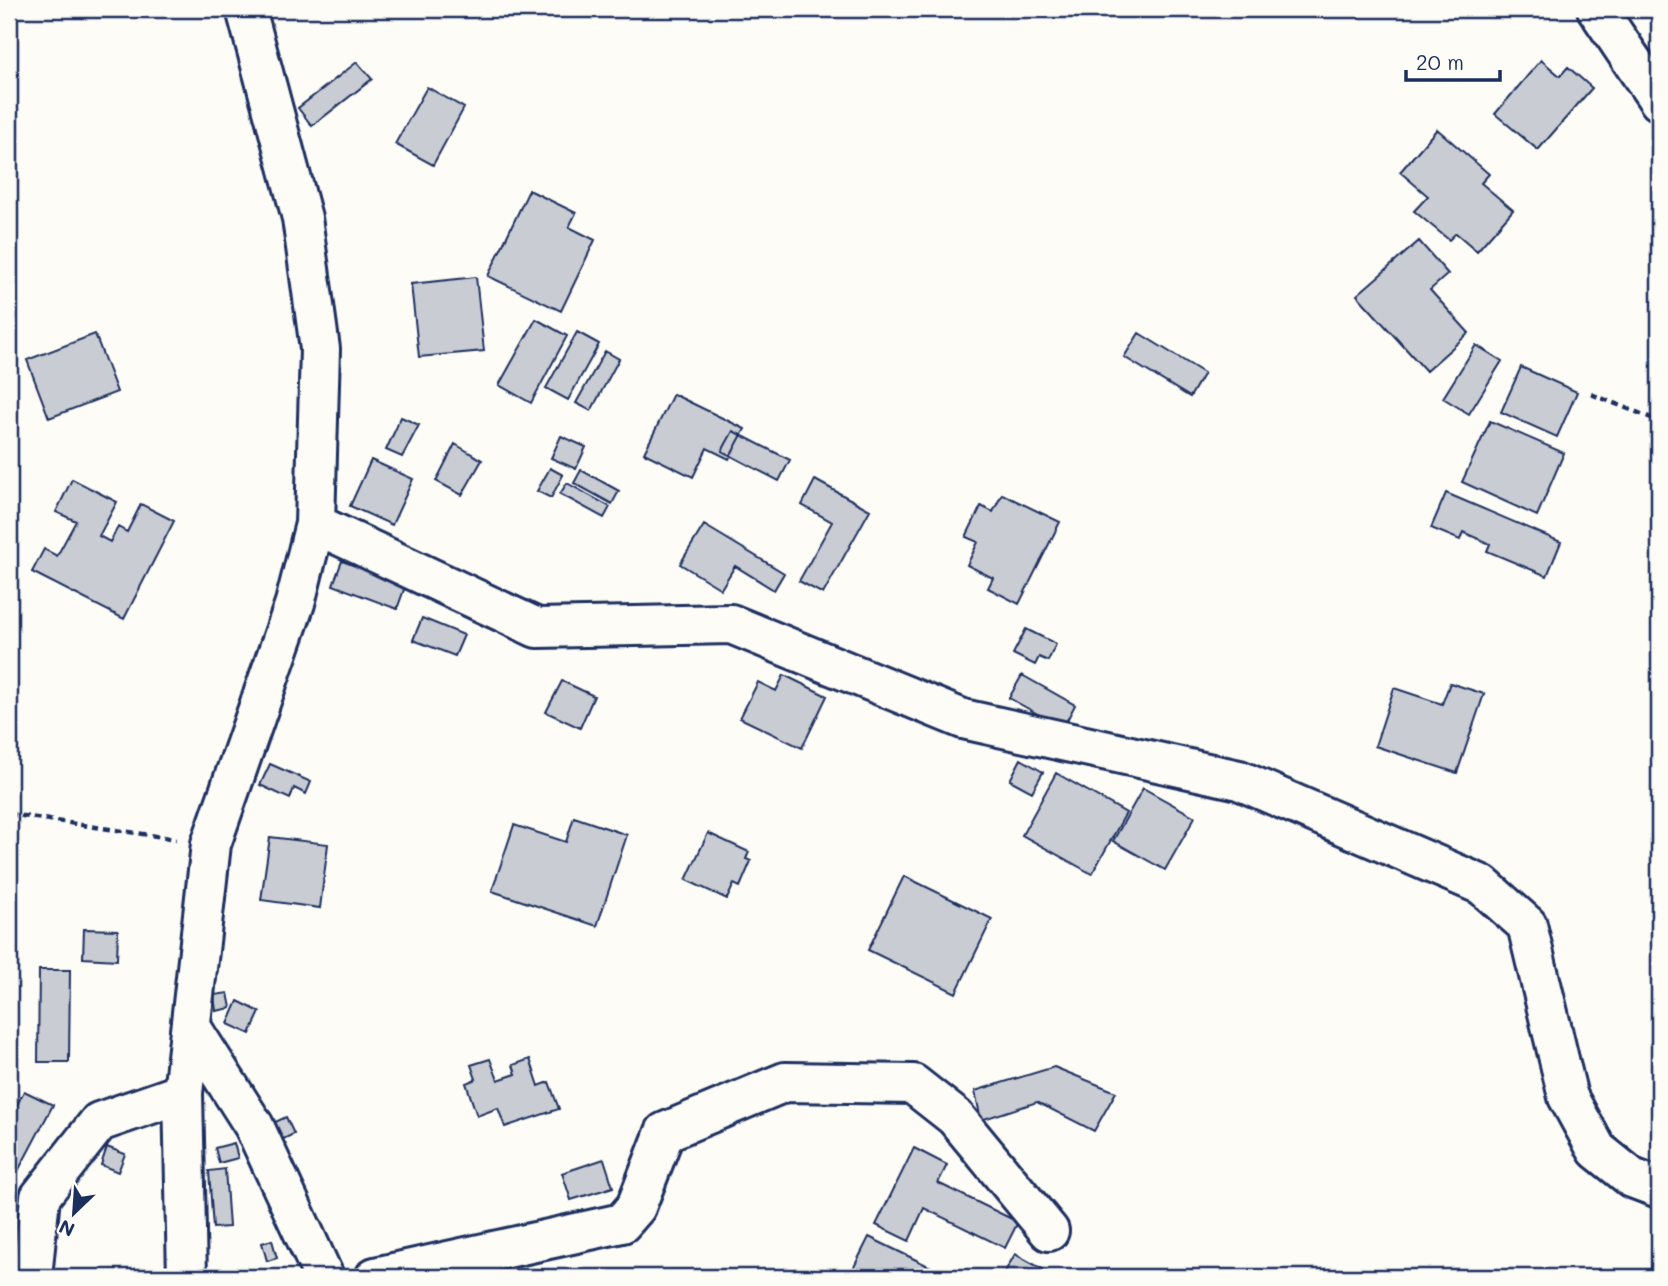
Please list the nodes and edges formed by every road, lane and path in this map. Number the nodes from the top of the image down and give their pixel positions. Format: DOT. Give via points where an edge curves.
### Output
graph roads {
  1 [pos="246,9"];
  2 [pos="1597,9"];
  3 [pos="1659,101"];
  4 [pos="1591,394"];
  5 [pos="1659,421"];
  6 [pos="315,524"];
  7 [pos="9,814"];
  8 [pos="211,845"];
  9 [pos="191,1027"];
  10 [pos="183,1093"];
  11 [pos="1659,1188"];
  12 [pos="1049,1231"];
  13 [pos="32,1277"];
  14 [pos="187,1277"];
  15 [pos="324,1277"];
  16 [pos="375,1277"];
  1 -- 6 [label="street" via="302,218 320,349"];
  2 -- 3 [label="street"];
  4 -- 5 [label="path"];
  6 -- 8 [label="street" via="295,603"];
  6 -- 11 [label="street" via="537,628 731,624 963,719 1239,780 1482,885 1527,925 1568,1097 1597,1150 1632,1178"];
  7 -- 8 [label="path"];
  8 -- 9 [label="street"];
  9 -- 10 [label="street"];
  9 -- 15 [label="street" via="254,1126"];
  10 -- 13 [label="street" via="99,1122 40,1197"];
  10 -- 14 [label="street"];
  12 -- 16 [label="street" via="955,1118 913,1084 785,1082 665,1132 636,1207 622,1223"];
}
